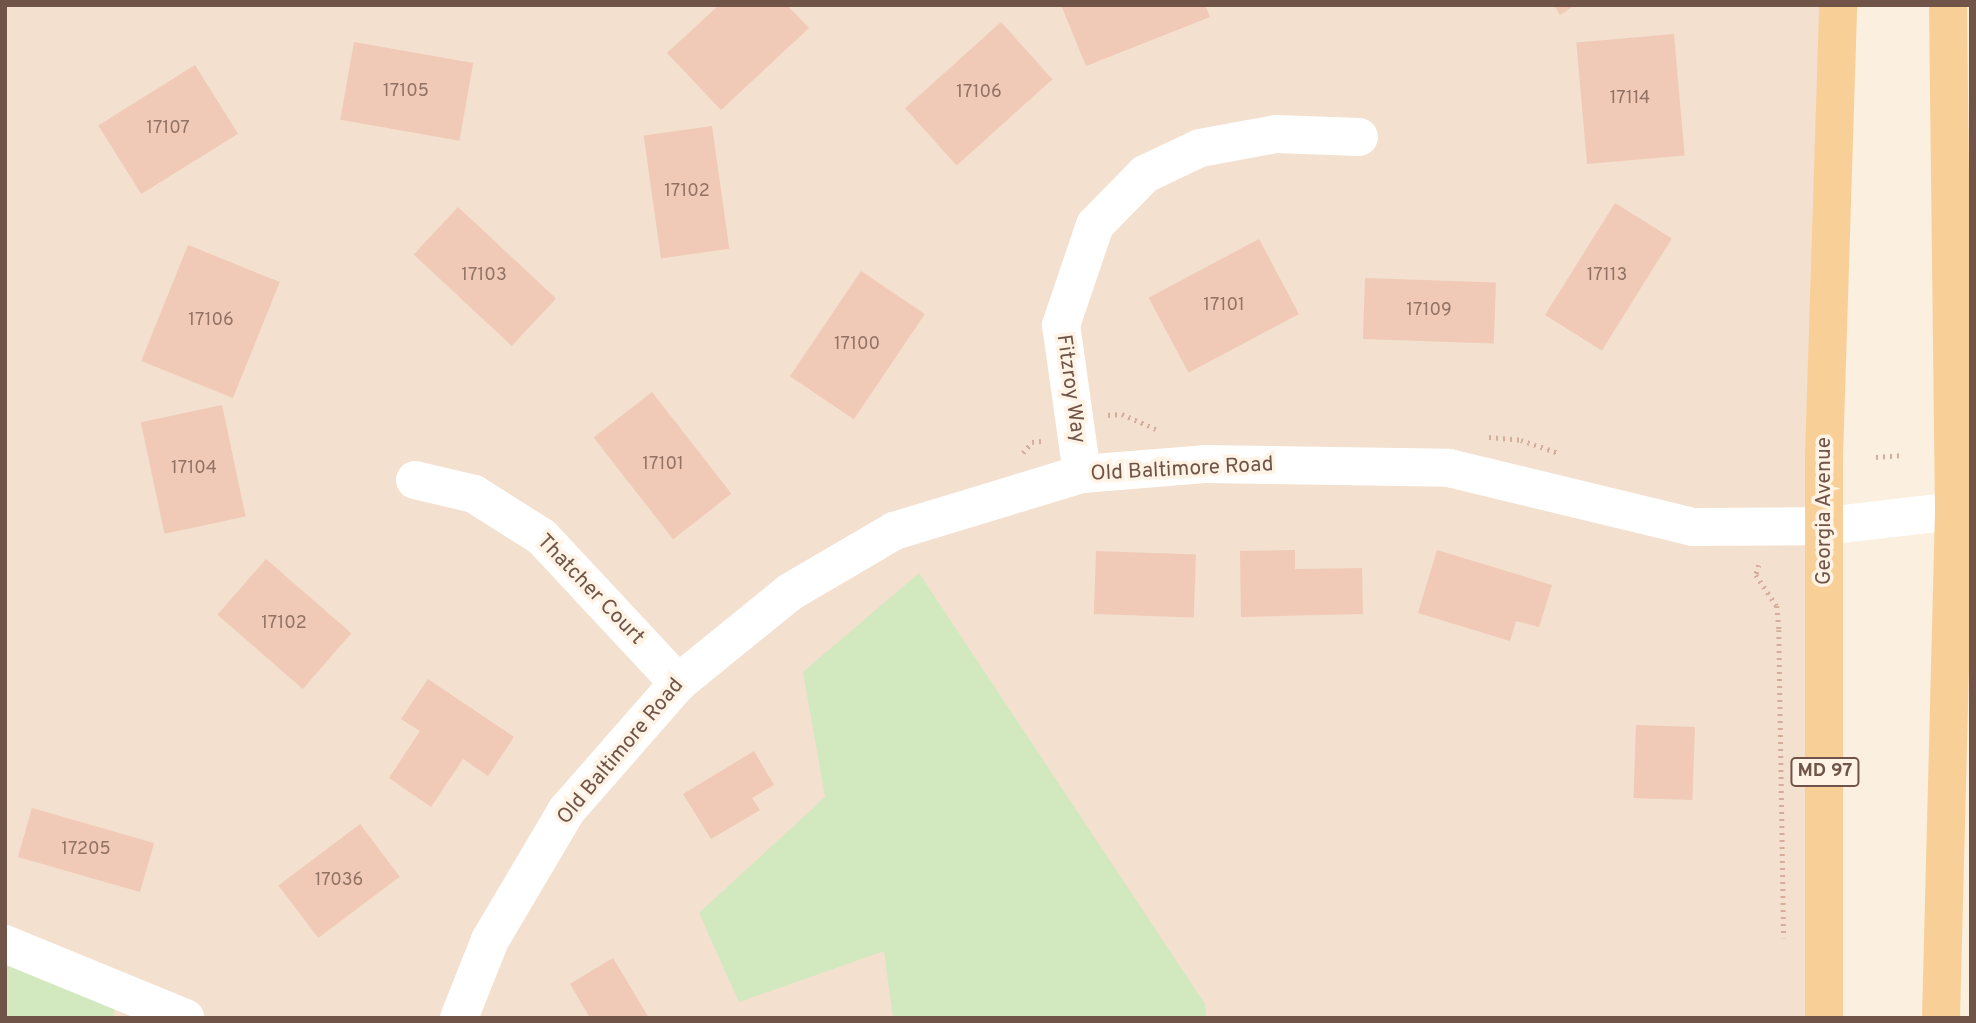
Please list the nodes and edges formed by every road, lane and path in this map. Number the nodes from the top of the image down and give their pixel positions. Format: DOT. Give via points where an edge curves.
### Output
graph roads {
  1 [pos="1838,5"];
  2 [pos="1948,5"];
  3 [pos="1359,137"];
  4 [pos="1164,432"];
  5 [pos="1479,436"];
  6 [pos="1562,454"];
  7 [pos="1903,455"];
  8 [pos="1079,456"];
  9 [pos="1876,457"];
  10 [pos="1012,461"];
  11 [pos="415,480"];
  12 [pos="1962,511"];
  13 [pos="1825,526"];
  14 [pos="1759,565"];
  15 [pos="678,683"];
  16 [pos="1784,942"];
  17 [pos="5,944"];
  18 [pos="184,1018"];
  19 [pos="459,1018"];
  20 [pos="1824,1018"];
  21 [pos="1941,1018"];
  1 -- 13 [label="main road, Georgia Avenue / MD 97"];
  2 -- 12 [label="main road"];
  3 -- 8 [label="street, Fitzroy Way" via="1276,134 1200,148 1145,174 1096,225 1061,325"];
  4 -- 8 [label="path" via="1115,414 1100,417 1102,433"];
  5 -- 6 [label="path" via="1521,440"];
  7 -- 9 [label="path"];
  8 -- 10 [label="path" via="1032,442"];
  8 -- 13 [label="street, Old Baltimore Road" via="1205,464 1449,468 1692,527"];
  8 -- 15 [label="street, Old Baltimore Road" via="894,531 790,592"];
  11 -- 15 [label="street, Thatcher Court" via="474,494 541,537"];
  12 -- 13 [label="street, Old Baltimore Road"];
  12 -- 21 [label="main road"];
  13 -- 20 [label="main road, Georgia Avenue / MD 97"];
  14 -- 16 [label="path" via="1756,575 1777,606 1779,630"];
  15 -- 19 [label="street, Old Baltimore Road" via="567,810 490,940"];
  17 -- 18 [label="street"];
}
